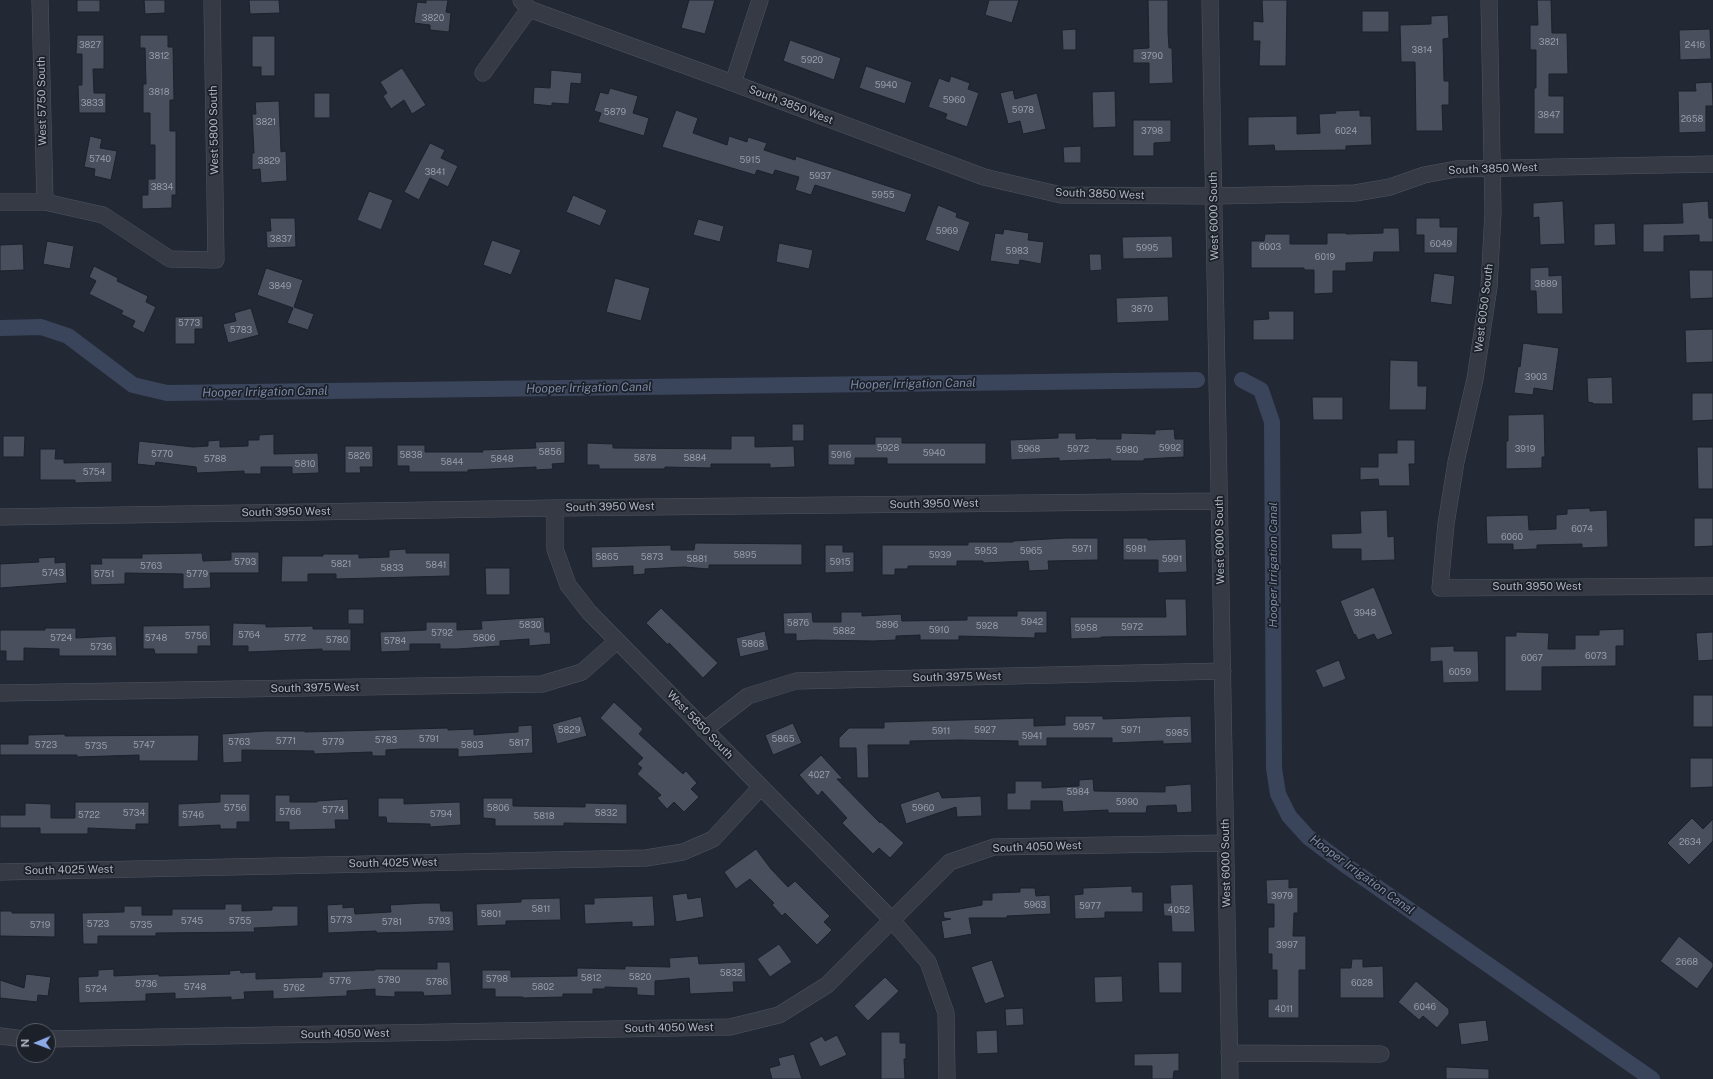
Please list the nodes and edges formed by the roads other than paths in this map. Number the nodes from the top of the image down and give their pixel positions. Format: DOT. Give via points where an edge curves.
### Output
graph roads {
  1 [pos="40,0"];
  2 [pos="212,0"];
  3 [pos="760,0"];
  4 [pos="1210,0"];
  5 [pos="1489,0"];
  6 [pos="525,5"];
  7 [pos="483,73"];
  8 [pos="733,83"];
  9 [pos="1713,164"];
  10 [pos="1492,168"];
  11 [pos="1214,196"];
  12 [pos="0,202"];
  13 [pos="45,202"];
  14 [pos="1219,501"];
  15 [pos="555,508"];
  16 [pos="0,517"];
  17 [pos="1713,586"];
  18 [pos="1440,588"];
  19 [pos="617,640"];
  20 [pos="1222,672"];
  21 [pos="0,693"];
  22 [pos="704,730"];
  23 [pos="761,787"];
  24 [pos="1226,843"];
  25 [pos="0,872"];
  26 [pos="891,920"];
  27 [pos="0,1036"];
  28 [pos="16,1038"];
  29 [pos="56,1039"];
  30 [pos="1229,1053"];
  31 [pos="1381,1054"];
  32 [pos="947,1079"];
  33 [pos="1230,1079"];
  1 -- 13 [label="street, West 5750 South"];
  2 -- 13 [label="street, West 5800 South" via="216,260 170,259 103,215"];
  3 -- 8 [label="street"];
  4 -- 11 [label="street, West 6000 South"];
  5 -- 10 [label="street, West 6050 South"];
  6 -- 7 [label="street"];
  6 -- 8 [label="street, South 3850 West"];
  8 -- 11 [label="street, South 3850 West" via="984,177 1061,195"];
  9 -- 10 [label="street, South 3850 West"];
  10 -- 11 [label="street, South 3850 West" via="1450,170 1424,175 1390,187 1355,193"];
  10 -- 18 [label="street, West 6050 South" via="1493,212 1489,287 1475,379 1456,462 1446,524"];
  11 -- 14 [label="street, West 6000 South"];
  12 -- 13 [label="street"];
  14 -- 15 [label="street, South 3950 West"];
  14 -- 20 [label="street, West 6000 South"];
  15 -- 16 [label="street, South 3950 West"];
  15 -- 19 [label="street, West 5850 South" via="556,549 568,585 589,612"];
  17 -- 18 [label="street, South 3950 West"];
  19 -- 21 [label="street, South 3975 West" via="582,672 542,684"];
  19 -- 22 [label="street, West 5850 South"];
  20 -- 22 [label="street, South 3975 West" via="796,681 748,696"];
  20 -- 24 [label="street, West 6000 South"];
  22 -- 23 [label="street, West 5850 South"];
  23 -- 25 [label="street, South 4025 West" via="713,839 683,852 646,858"];
  23 -- 26 [label="street, West 5850 South"];
  24 -- 26 [label="street, South 4050 West" via="994,847 950,862"];
  24 -- 30 [label="street, West 6000 South"];
  26 -- 29 [label="street, South 4050 West" via="827,985 779,1015 730,1027"];
  26 -- 32 [label="street, West 5850 South" via="928,962 946,1013"];
  27 -- 28 [label="street"];
  30 -- 31 [label="street"];
  30 -- 33 [label="street, West 6000 South"];
}
